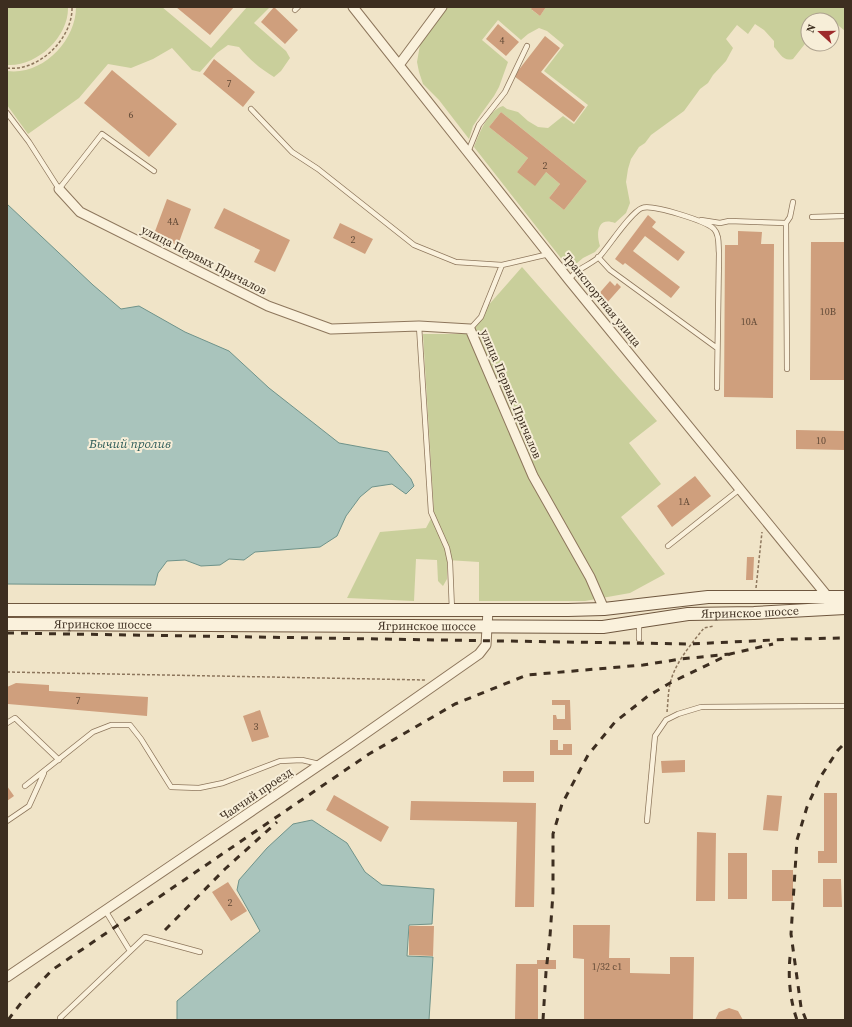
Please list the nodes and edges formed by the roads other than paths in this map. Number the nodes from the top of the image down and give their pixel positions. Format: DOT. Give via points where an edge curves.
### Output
graph roads {
  1 [pos="353,7"];
  2 [pos="442,7"];
  3 [pos="527,46"];
  4 [pos="399,65"];
  5 [pos="251,109"];
  6 [pos="7,113"];
  7 [pos="468,152"];
  8 [pos="154,171"];
  9 [pos="59,189"];
  10 [pos="793,202"];
  11 [pos="845,216"];
  12 [pos="812,217"];
  13 [pos="693,219"];
  14 [pos="786,222"];
  15 [pos="549,254"];
  16 [pos="598,257"];
  17 [pos="502,265"];
  18 [pos="569,280"];
  19 [pos="419,326"];
  20 [pos="470,329"];
  21 [pos="717,348"];
  22 [pos="787,369"];
  23 [pos="717,388"];
  24 [pos="740,489"];
  25 [pos="668,546"];
  26 [pos="845,597"];
  27 [pos="828,603"];
  28 [pos="845,608"];
  29 [pos="604,609"];
  30 [pos="7,610"];
  31 [pos="452,610"];
  32 [pos="488,610"];
  33 [pos="640,621"];
  34 [pos="7,624"];
  35 [pos="487,627"];
  36 [pos="639,639"];
  37 [pos="845,706"];
  38 [pos="7,723"];
  39 [pos="59,760"];
  40 [pos="321,764"];
  41 [pos="44,771"];
  42 [pos="26,786"];
  43 [pos="7,821"];
  44 [pos="647,821"];
  45 [pos="105,910"];
  46 [pos="130,951"];
  47 [pos="200,952"];
  48 [pos="7,977"];
  49 [pos="60,1020"];
  1 -- 4 [label="street, Транспортная улица"];
  2 -- 4 [label="street"];
  3 -- 7 [label="lane" via="505,92 479,125"];
  4 -- 7 [label="street, Транспортная улица"];
  5 -- 17 [label="lane" via="292,152 318,169 414,246 456,262"];
  6 -- 9 [label="lane"];
  7 -- 15 [label="street, Транспортная улица"];
  8 -- 9 [label="lane" via="102,134"];
  9 -- 19 [label="street, улица Первых Причалов" via="80,212 268,306 331,329"];
  10 -- 14 [label="lane" via="790,217"];
  11 -- 12 [label="lane"];
  13 -- 14 [label="lane" via="720,224 729,221"];
  13 -- 16 [label="lane" via="652,207 641,208"];
  13 -- 21 [label="lane" via="714,229 717,235"];
  14 -- 22 [label="lane"];
  15 -- 17 [label="lane"];
  15 -- 18 [label="street, Транспортная улица"];
  16 -- 18 [label="lane" via="574,273"];
  16 -- 21 [label="lane" via="610,270"];
  17 -- 20 [label="lane" via="482,317"];
  18 -- 24 [label="street, Транспортная улица"];
  19 -- 20 [label="street, улица Первых Причалов"];
  19 -- 31 [label="lane" via="431,512 448,548"];
  20 -- 29 [label="street, улица Первых Причалов" via="533,476 590,577"];
  21 -- 23 [label="lane"];
  24 -- 25 [label="lane"];
  24 -- 27 [label="street, Транспортная улица"];
  26 -- 27 [label="main road, Ягринское шоссе"];
  27 -- 28 [label="main road, Ягринское шоссе"];
  27 -- 29 [label="main road, Ягринское шоссе" via="708,597"];
  27 -- 33 [label="main road, Ягринское шоссе" via="754,613 688,614"];
  29 -- 32 [label="main road, Ягринское шоссе"];
  30 -- 31 [label="main road, Ягринское шоссе"];
  31 -- 32 [label="main road, Ягринское шоссе"];
  32 -- 35 [label="street, Чаячий проезд"];
  33 -- 35 [label="main road, Ягринское шоссе" via="603,627"];
  33 -- 36 [label="lane"];
  34 -- 35 [label="main road, Ягринское шоссе"];
  35 -- 40 [label="street, Чаячий проезд" via="486,645 479,654"];
  37 -- 44 [label="lane" via="701,707 666,720 655,736"];
  38 -- 39 [label="lane" via="15,718"];
  39 -- 40 [label="lane" via="93,732 111,725 130,726 171,787 198,788 223,783 280,761 302,760"];
  39 -- 41 [label="lane"];
  40 -- 45 [label="street, Чаячий проезд"];
  41 -- 42 [label="lane"];
  41 -- 43 [label="lane" via="29,806"];
  45 -- 46 [label="lane"];
  45 -- 48 [label="street, Чаячий проезд"];
  46 -- 47 [label="lane" via="145,937"];
  46 -- 49 [label="lane"];
}
